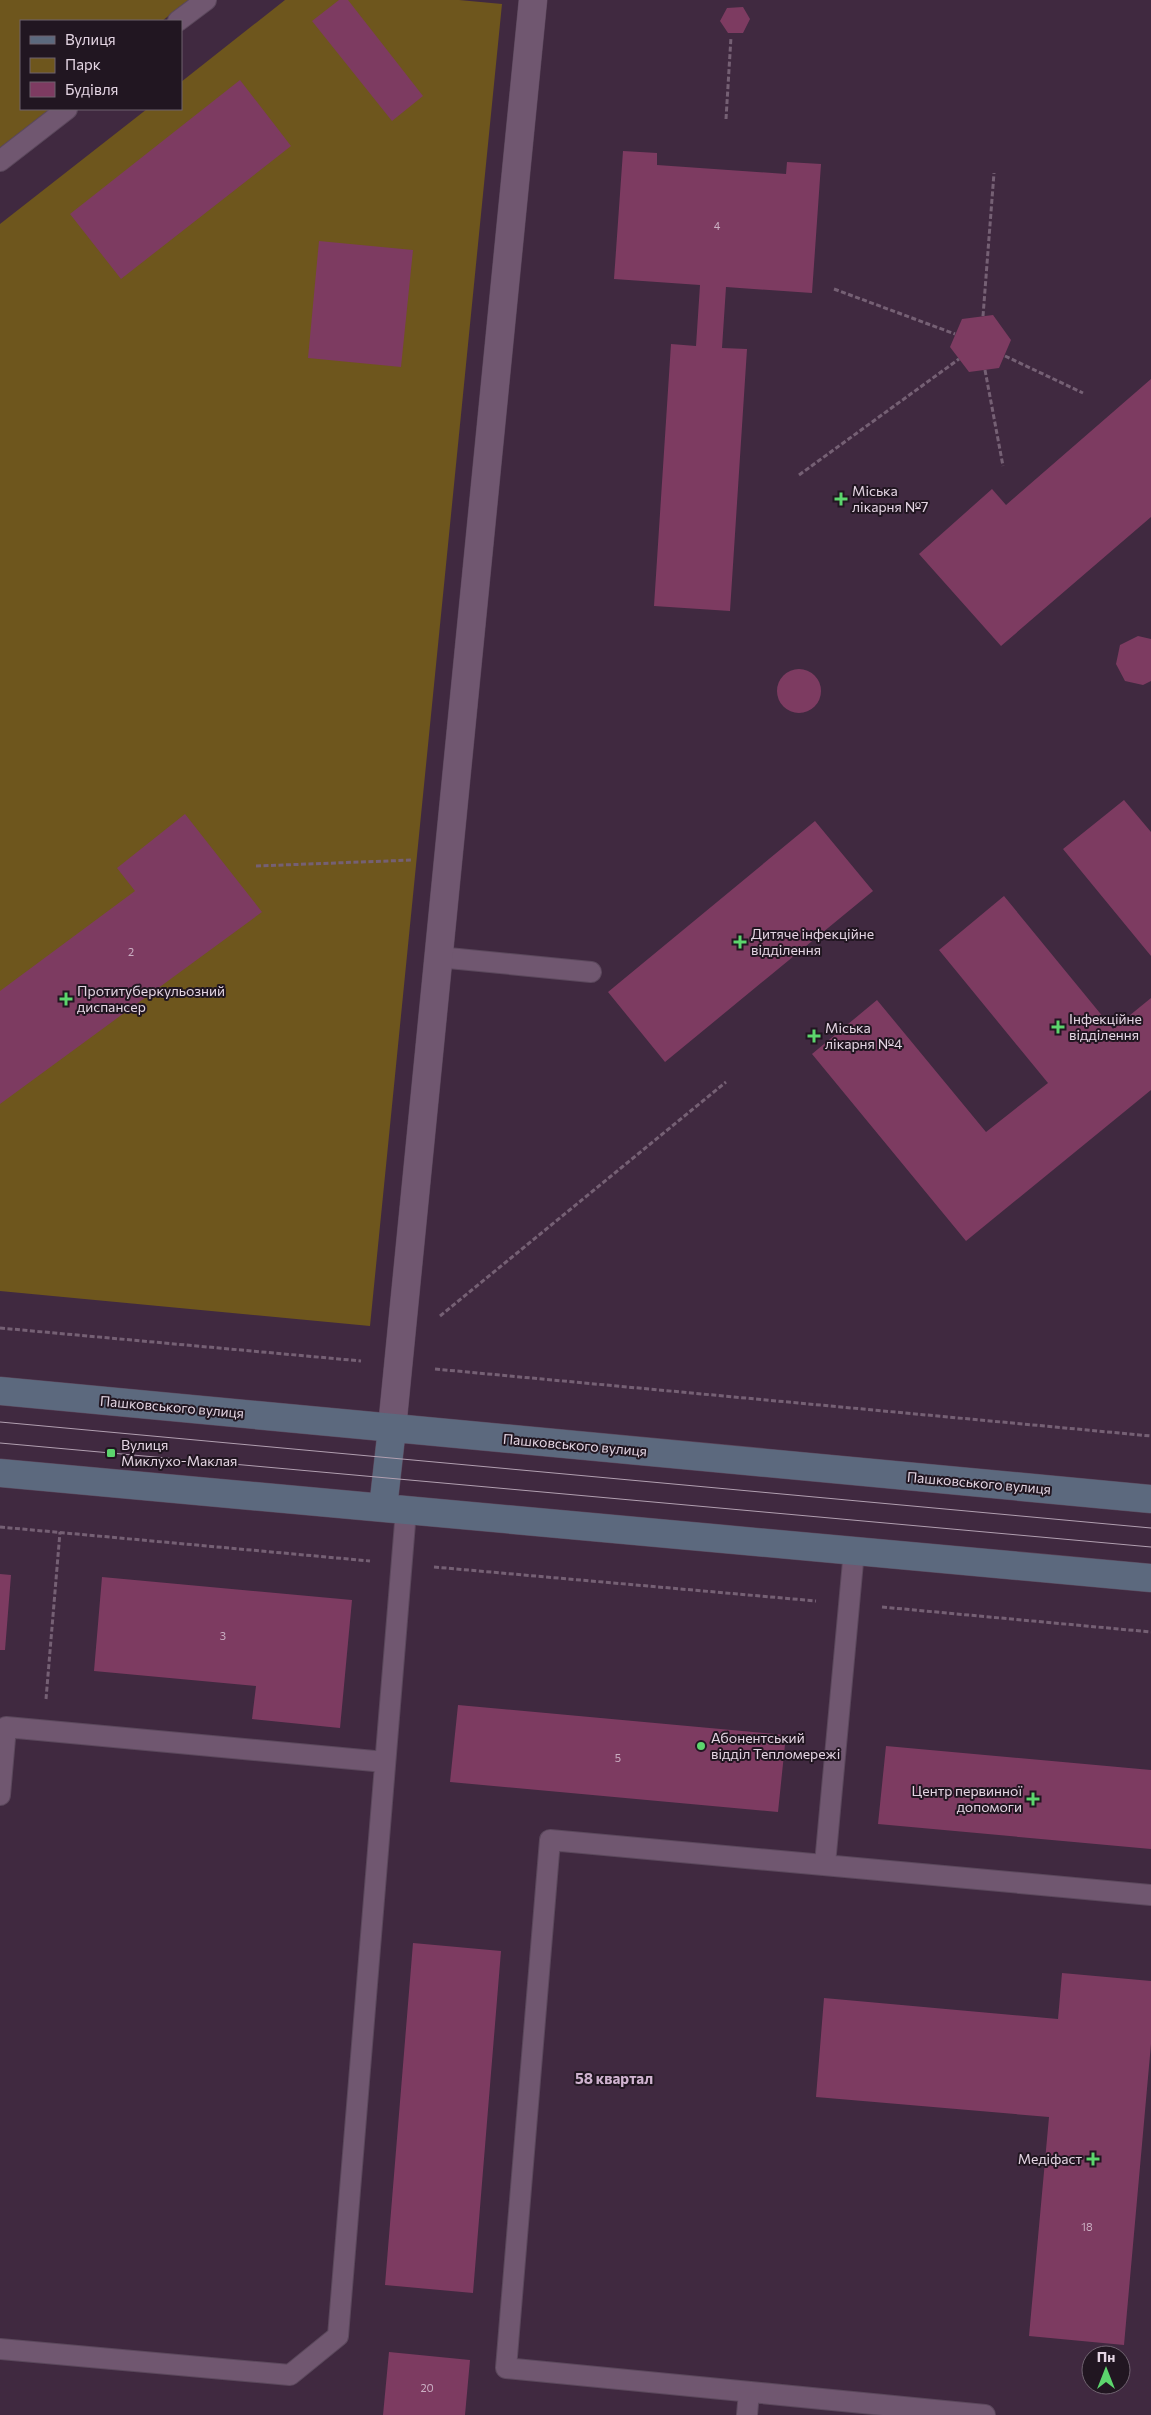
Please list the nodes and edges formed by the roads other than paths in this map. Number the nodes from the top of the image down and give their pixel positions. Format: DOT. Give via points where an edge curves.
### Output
graph roads {
  1 [pos="206,0"];
  2 [pos="533,0"];
  3 [pos="179,20"];
  4 [pos="66,110"];
  5 [pos="0,161"];
  6 [pos="438,956"];
  7 [pos="590,972"];
  8 [pos="0,1391"];
  9 [pos="392,1428"];
  10 [pos="0,1473"];
  11 [pos="1151,1499"];
  12 [pos="395,1509"];
  13 [pos="854,1551"];
  14 [pos="1151,1578"];
  15 [pos="385,1762"];
  16 [pos="0,1795"];
  17 [pos="825,1864"];
  18 [pos="1151,1895"];
  19 [pos="0,2349"];
  20 [pos="749,2392"];
  21 [pos="747,2415"];
  22 [pos="985,2415"];
  1 -- 3 [label="lane"];
  2 -- 6 [label="street"];
  4 -- 5 [label="lane"];
  6 -- 7 [label="lane"];
  6 -- 9 [label="street"];
  8 -- 9 [label="street, Пашковського вулиця"];
  9 -- 11 [label="street, Пашковського вулиця"];
  9 -- 12 [label="street"];
  10 -- 12 [label="street"];
  12 -- 13 [label="street"];
  12 -- 15 [label="lane" via="402,1564"];
  13 -- 14 [label="street"];
  13 -- 17 [label="lane"];
  15 -- 16 [label="lane" via="6,1727"];
  15 -- 19 [label="lane" via="338,2336 290,2376"];
  17 -- 18 [label="lane"];
  17 -- 20 [label="lane" via="550,1840 506,2368"];
  20 -- 21 [label="lane"];
  20 -- 22 [label="lane"];
}
